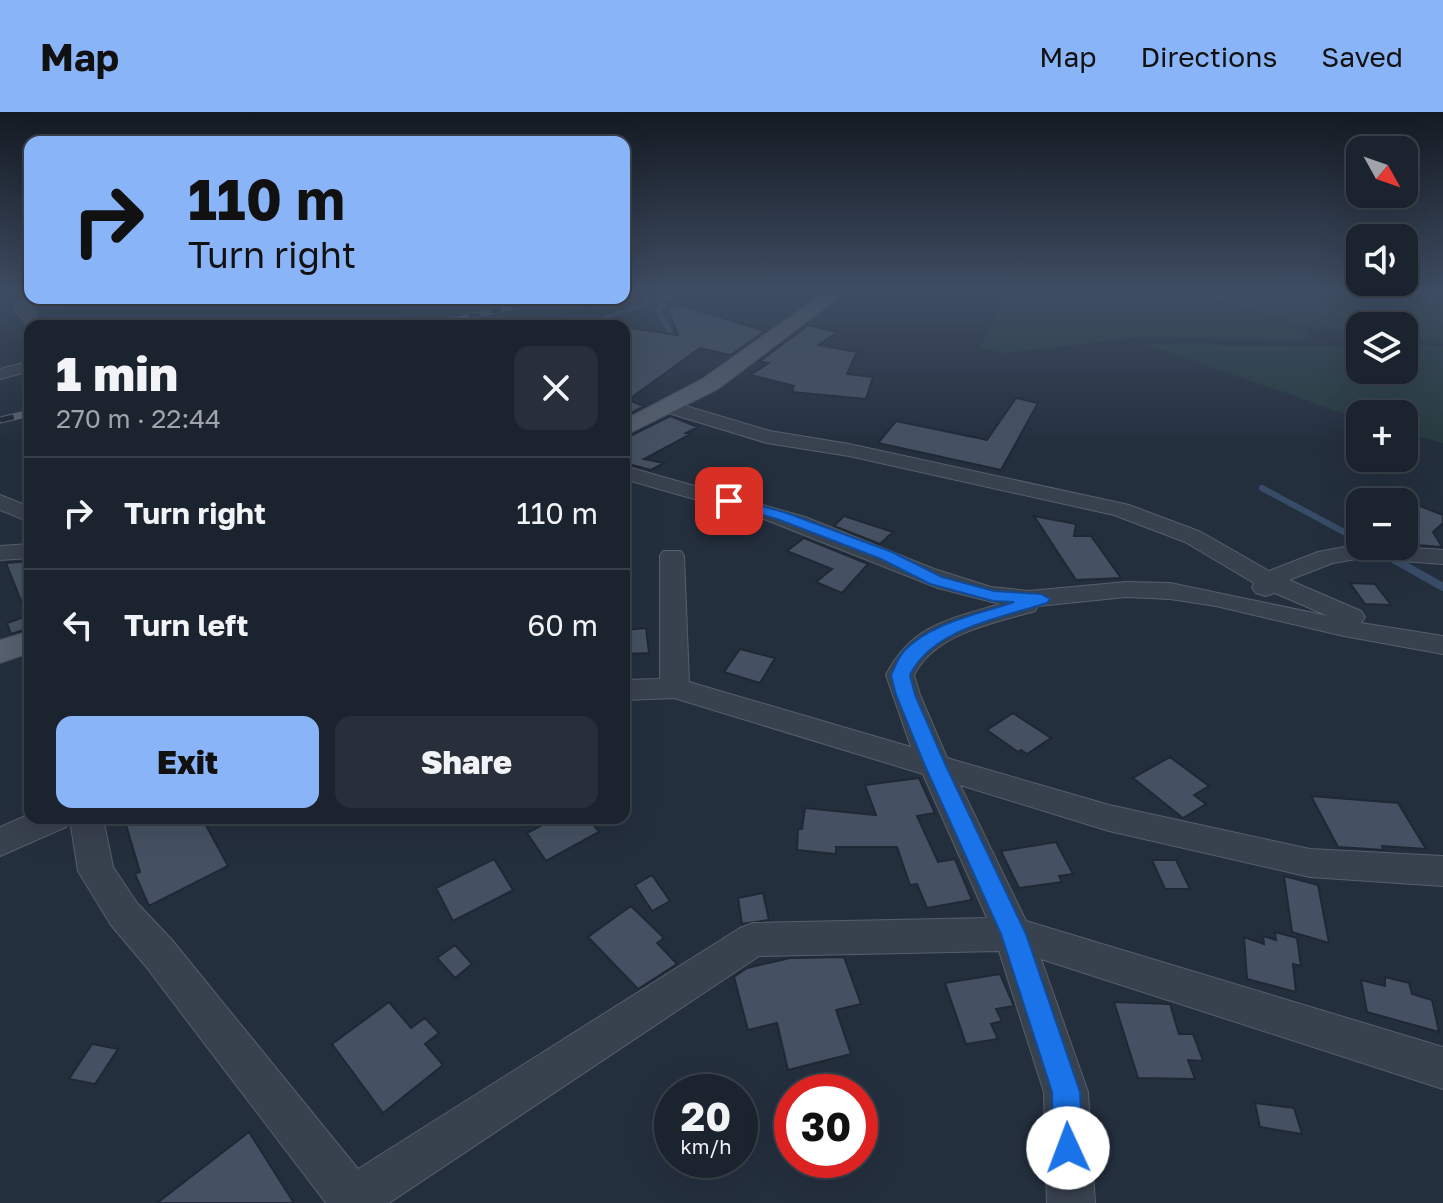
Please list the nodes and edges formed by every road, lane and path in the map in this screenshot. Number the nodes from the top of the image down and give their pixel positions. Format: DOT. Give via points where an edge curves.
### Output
graph roads {
  1 [pos="767,343"];
  2 [pos="24,368"];
  3 [pos="0,374"];
  4 [pos="669,407"];
  5 [pos="630,426"];
  6 [pos="630,474"];
  7 [pos="0,502"];
  8 [pos="24,512"];
  9 [pos="24,551"];
  10 [pos="0,553"];
  11 [pos="672,556"];
  12 [pos="1443,557"];
  13 [pos="1267,580"];
  14 [pos="1041,599"];
  15 [pos="1262,609"];
  16 [pos="1390,633"];
  17 [pos="24,643"];
  18 [pos="1443,645"];
  19 [pos="0,652"];
  20 [pos="675,688"];
  21 [pos="630,690"];
  22 [pos="935,766"];
  23 [pos="40,824"];
  24 [pos="87,824"];
  25 [pos="0,842"];
  26 [pos="1443,871"];
  27 [pos="1013,934"];
  28 [pos="1443,1068"];
  29 [pos="354,1201"];
  30 [pos="1071,1203"];
  1 -- 4 [label="main road"];
  2 -- 3 [label="street"];
  4 -- 5 [label="main road"];
  4 -- 13 [label="street" via="767,437 1121,510 1193,537"];
  6 -- 14 [label="street" via="782,516 887,555 936,580 993,596"];
  7 -- 8 [label="street"];
  9 -- 10 [label="street"];
  11 -- 20 [label="street"];
  12 -- 13 [label="street" via="1362,551 1327,557"];
  13 -- 15 [label="street"];
  13 -- 16 [label="street"];
  14 -- 15 [label="street" via="1143,589 1202,594"];
  14 -- 22 [label="street" via="960,625 910,655 900,675"];
  15 -- 16 [label="street"];
  16 -- 18 [label="street"];
  17 -- 19 [label="main road"];
  20 -- 21 [label="street"];
  20 -- 22 [label="street"];
  22 -- 26 [label="street" via="1109,818 1310,863"];
  22 -- 27 [label="street"];
  23 -- 25 [label="street"];
  24 -- 29 [label="street" via="96,871 124,914"];
  27 -- 28 [label="street"];
  27 -- 29 [label="street" via="753,940"];
  27 -- 30 [label="street" via="1066,1092"];
}
